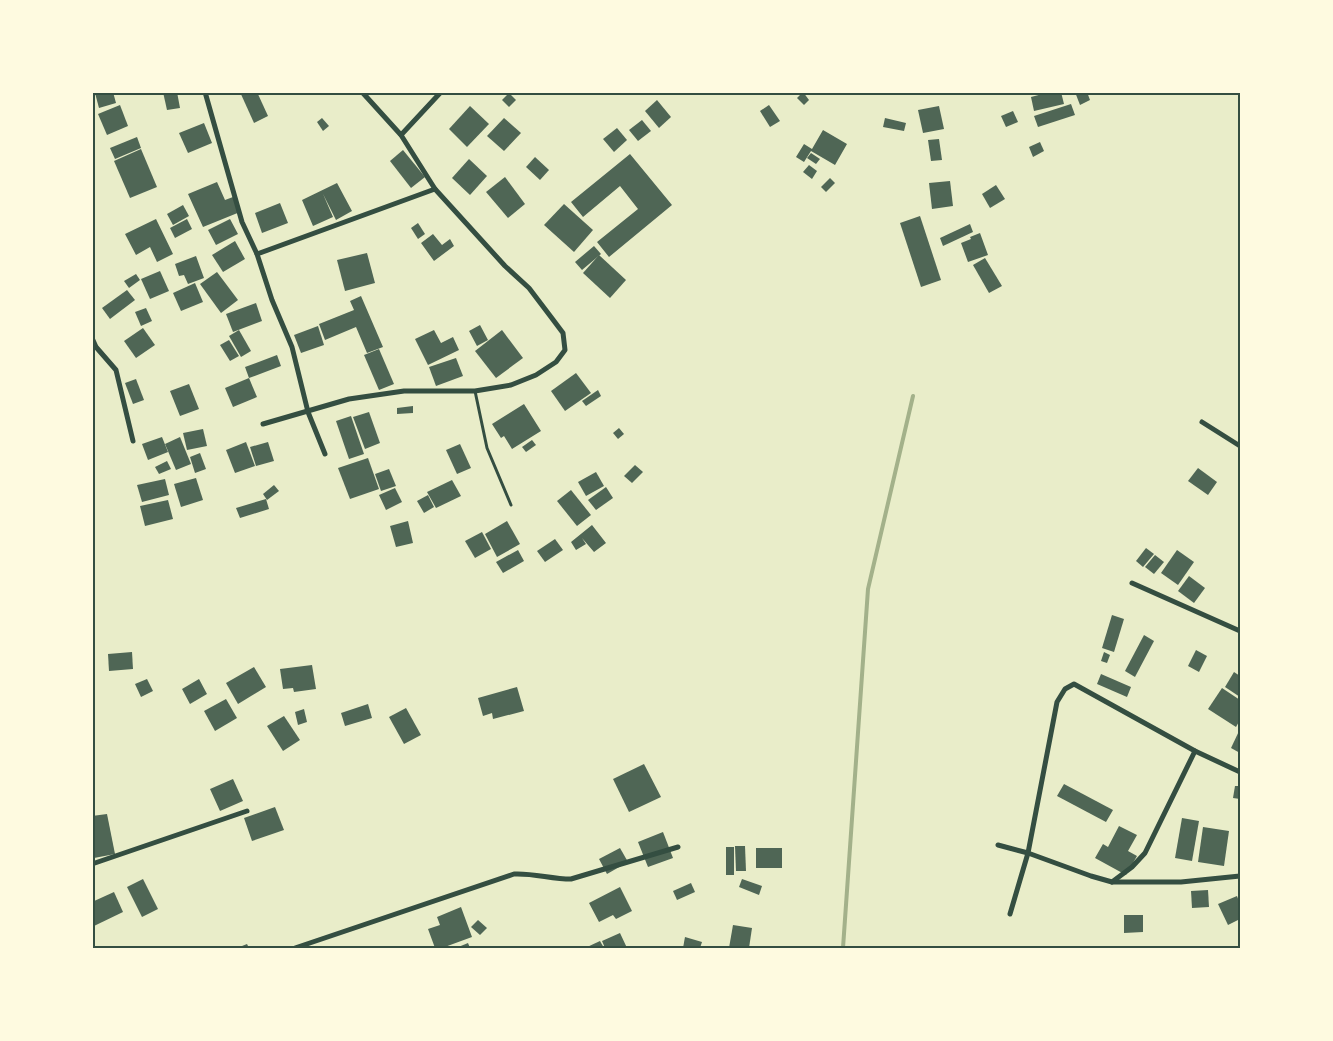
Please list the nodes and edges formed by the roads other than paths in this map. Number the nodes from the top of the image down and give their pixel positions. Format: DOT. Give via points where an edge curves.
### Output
graph roads {
  1 [pos="205,92"];
  2 [pos="362,92"];
  3 [pos="440,92"];
  4 [pos="401,135"];
  5 [pos="435,190"];
  6 [pos="257,254"];
  7 [pos="92,338"];
  8 [pos="475,391"];
  9 [pos="308,412"];
  10 [pos="1202,422"];
  11 [pos="263,424"];
  12 [pos="133,441"];
  13 [pos="1240,446"];
  14 [pos="325,454"];
  15 [pos="511,505"];
  16 [pos="1132,583"];
  17 [pos="1240,632"];
  18 [pos="1195,751"];
  19 [pos="1240,772"];
  20 [pos="246,811"];
  21 [pos="998,845"];
  22 [pos="678,847"];
  23 [pos="1028,853"];
  24 [pos="92,864"];
  25 [pos="1240,876"];
  26 [pos="1112,882"];
  27 [pos="1010,914"];
  28 [pos="295,948"];
  1 -- 6 [label="street" via="242,222"];
  2 -- 4 [label="street"];
  3 -- 4 [label="street"];
  4 -- 5 [label="street"];
  5 -- 6 [label="street"];
  5 -- 8 [label="street" via="529,288 563,334 565,350 556,362 536,375 511,386"];
  6 -- 9 [label="street" via="292,347"];
  7 -- 12 [label="street" via="116,370"];
  8 -- 9 [label="street" via="404,392 349,399"];
  8 -- 15 [label="lane" via="487,448"];
  9 -- 11 [label="street"];
  9 -- 14 [label="street"];
  10 -- 13 [label="street"];
  16 -- 17 [label="street"];
  18 -- 19 [label="street"];
  18 -- 23 [label="street" via="1074,684 1065,689 1057,702"];
  18 -- 26 [label="street" via="1145,852"];
  20 -- 24 [label="street"];
  21 -- 23 [label="street"];
  22 -- 28 [label="street" via="571,879 514,874"];
  23 -- 26 [label="street"];
  23 -- 27 [label="street"];
  25 -- 26 [label="street" via="1181,882"];
}
